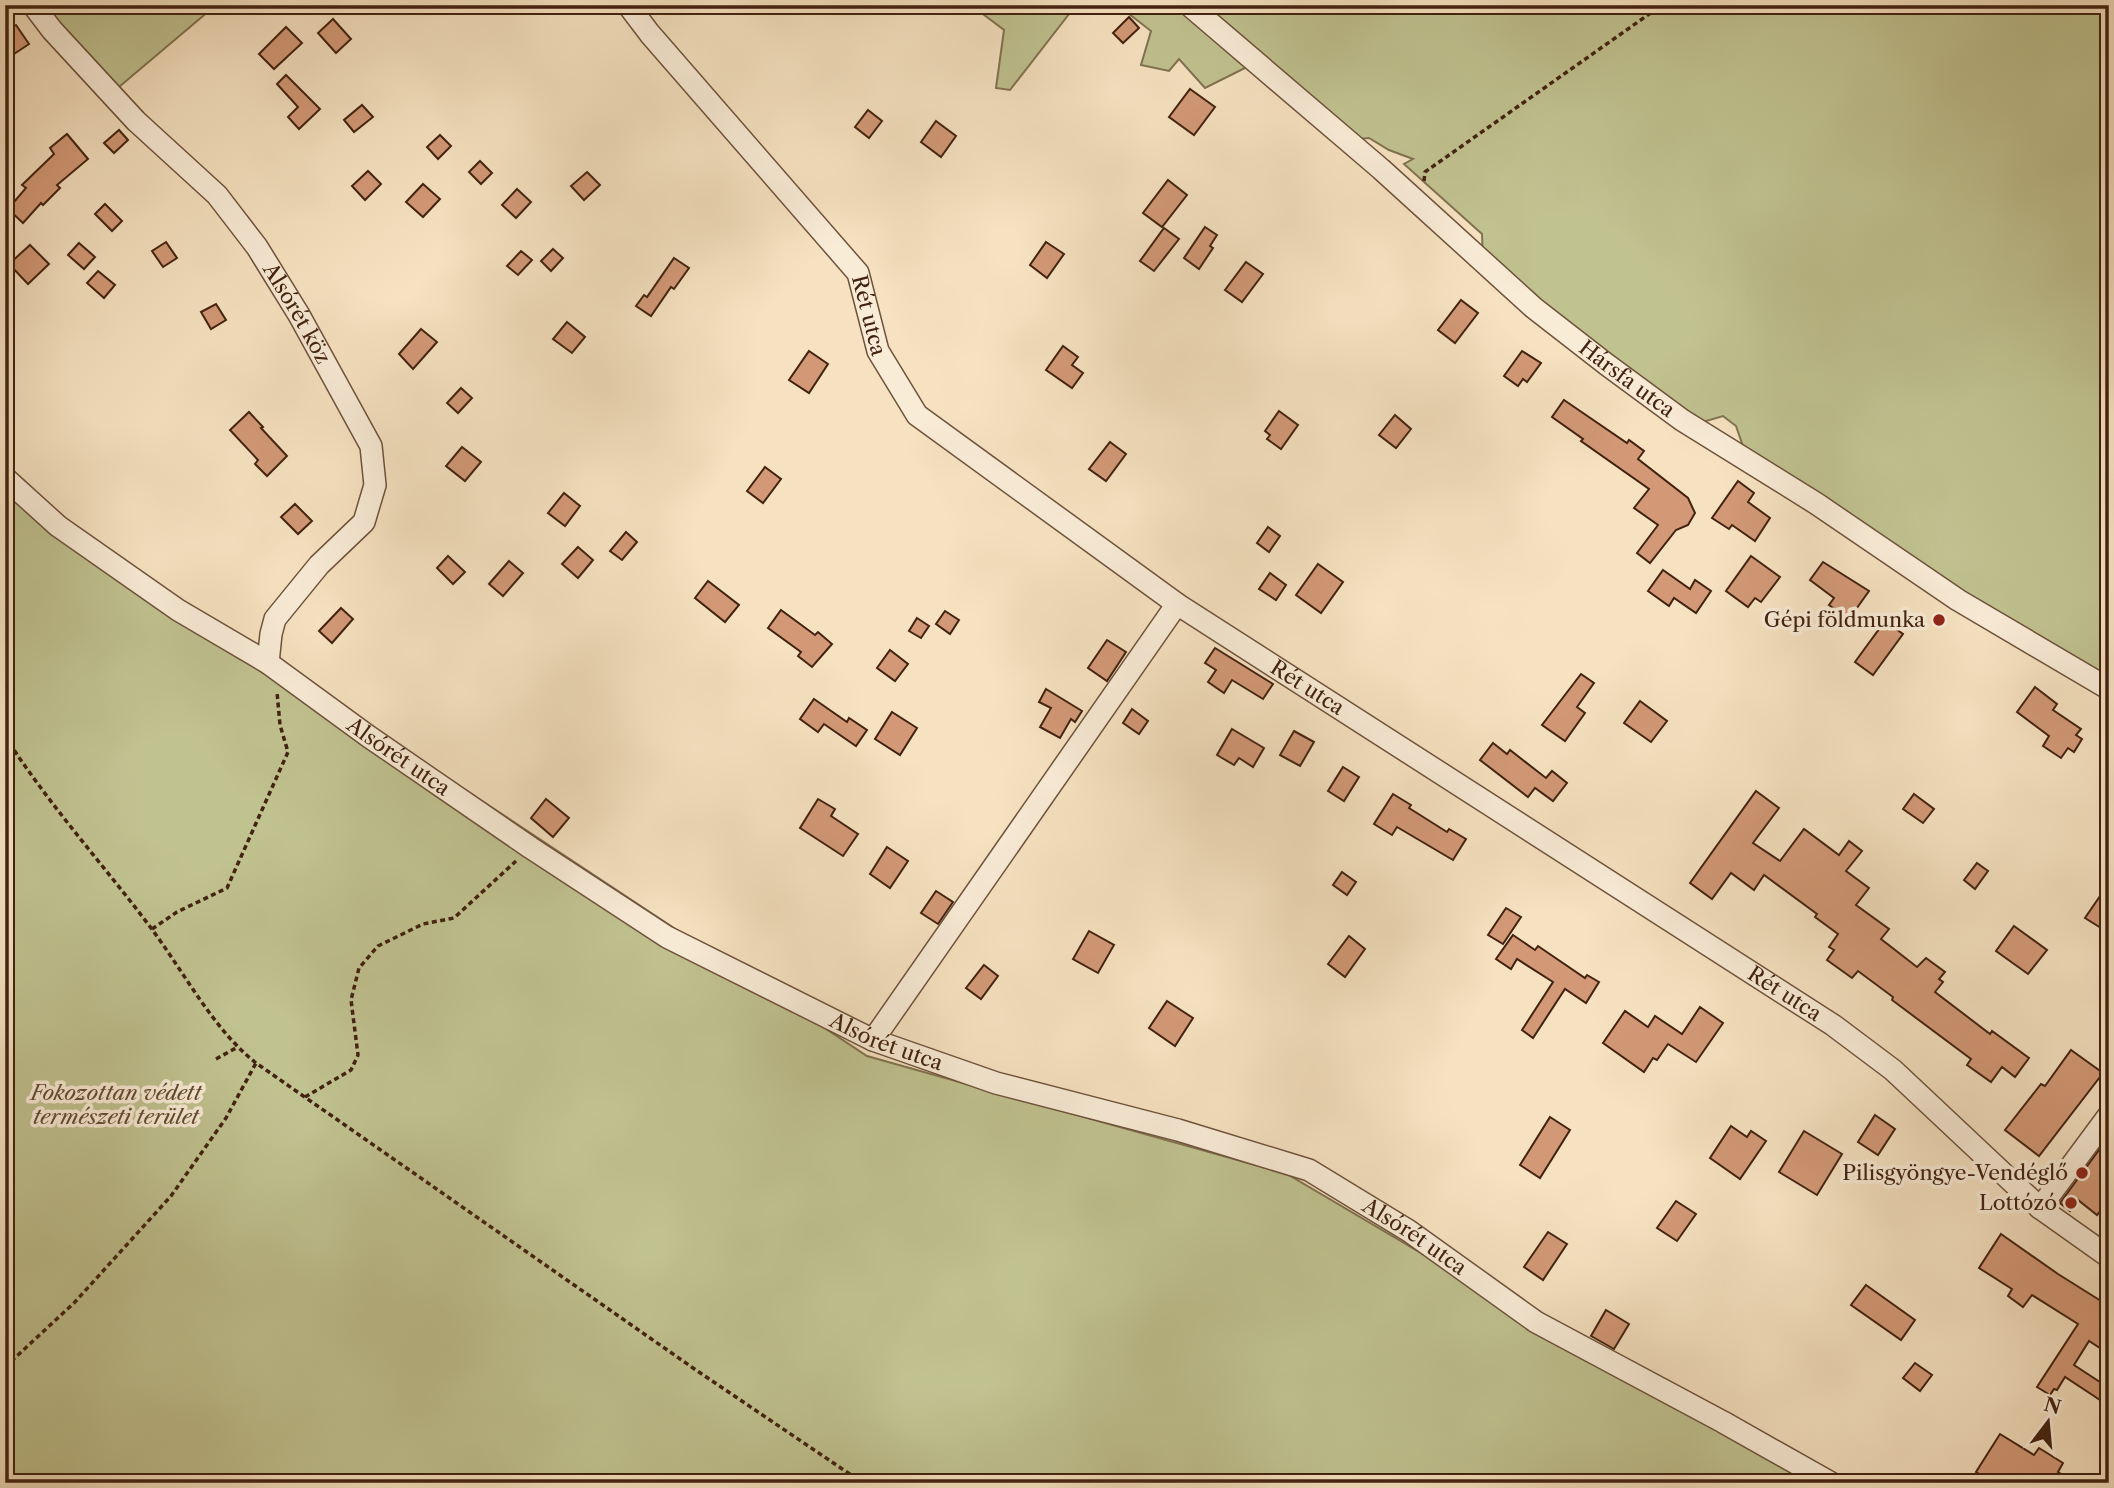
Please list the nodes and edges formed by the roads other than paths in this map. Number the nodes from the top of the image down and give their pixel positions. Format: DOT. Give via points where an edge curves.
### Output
graph roads {
  1 [pos="33,5"];
  2 [pos="628,5"];
  3 [pos="1189,5"];
  4 [pos="5,478"];
  5 [pos="1177,604"];
  6 [pos="272,666"];
  7 [pos="2109,689"];
  8 [pos="873,1040"];
  9 [pos="2109,1115"];
  10 [pos="2040,1208"];
  11 [pos="2109,1257"];
  12 [pos="1831,1483"];
  1 -- 6 [label="street, Alsórét köz" via="136,121 217,195 257,247 371,446 375,485 364,522 319,565 275,620 270,641"];
  2 -- 5 [label="street, Rét utca" via="858,272 878,351 916,415"];
  3 -- 7 [label="street, Hársfa utca" via="1289,88 1534,308 1682,420 1994,623"];
  4 -- 6 [label="street, Alsórét utca" via="58,526 123,572"];
  5 -- 8 [label="street"];
  5 -- 10 [label="street, Rét utca" via="1833,1026 1893,1070"];
  6 -- 8 [label="street, Alsórét utca" via="531,848 667,937"];
  8 -- 12 [label="street, Alsórét utca" via="996,1083 1309,1170 1409,1231 1536,1322"];
  9 -- 10 [label="street"];
  10 -- 11 [label="street, Rét utca"];
}
